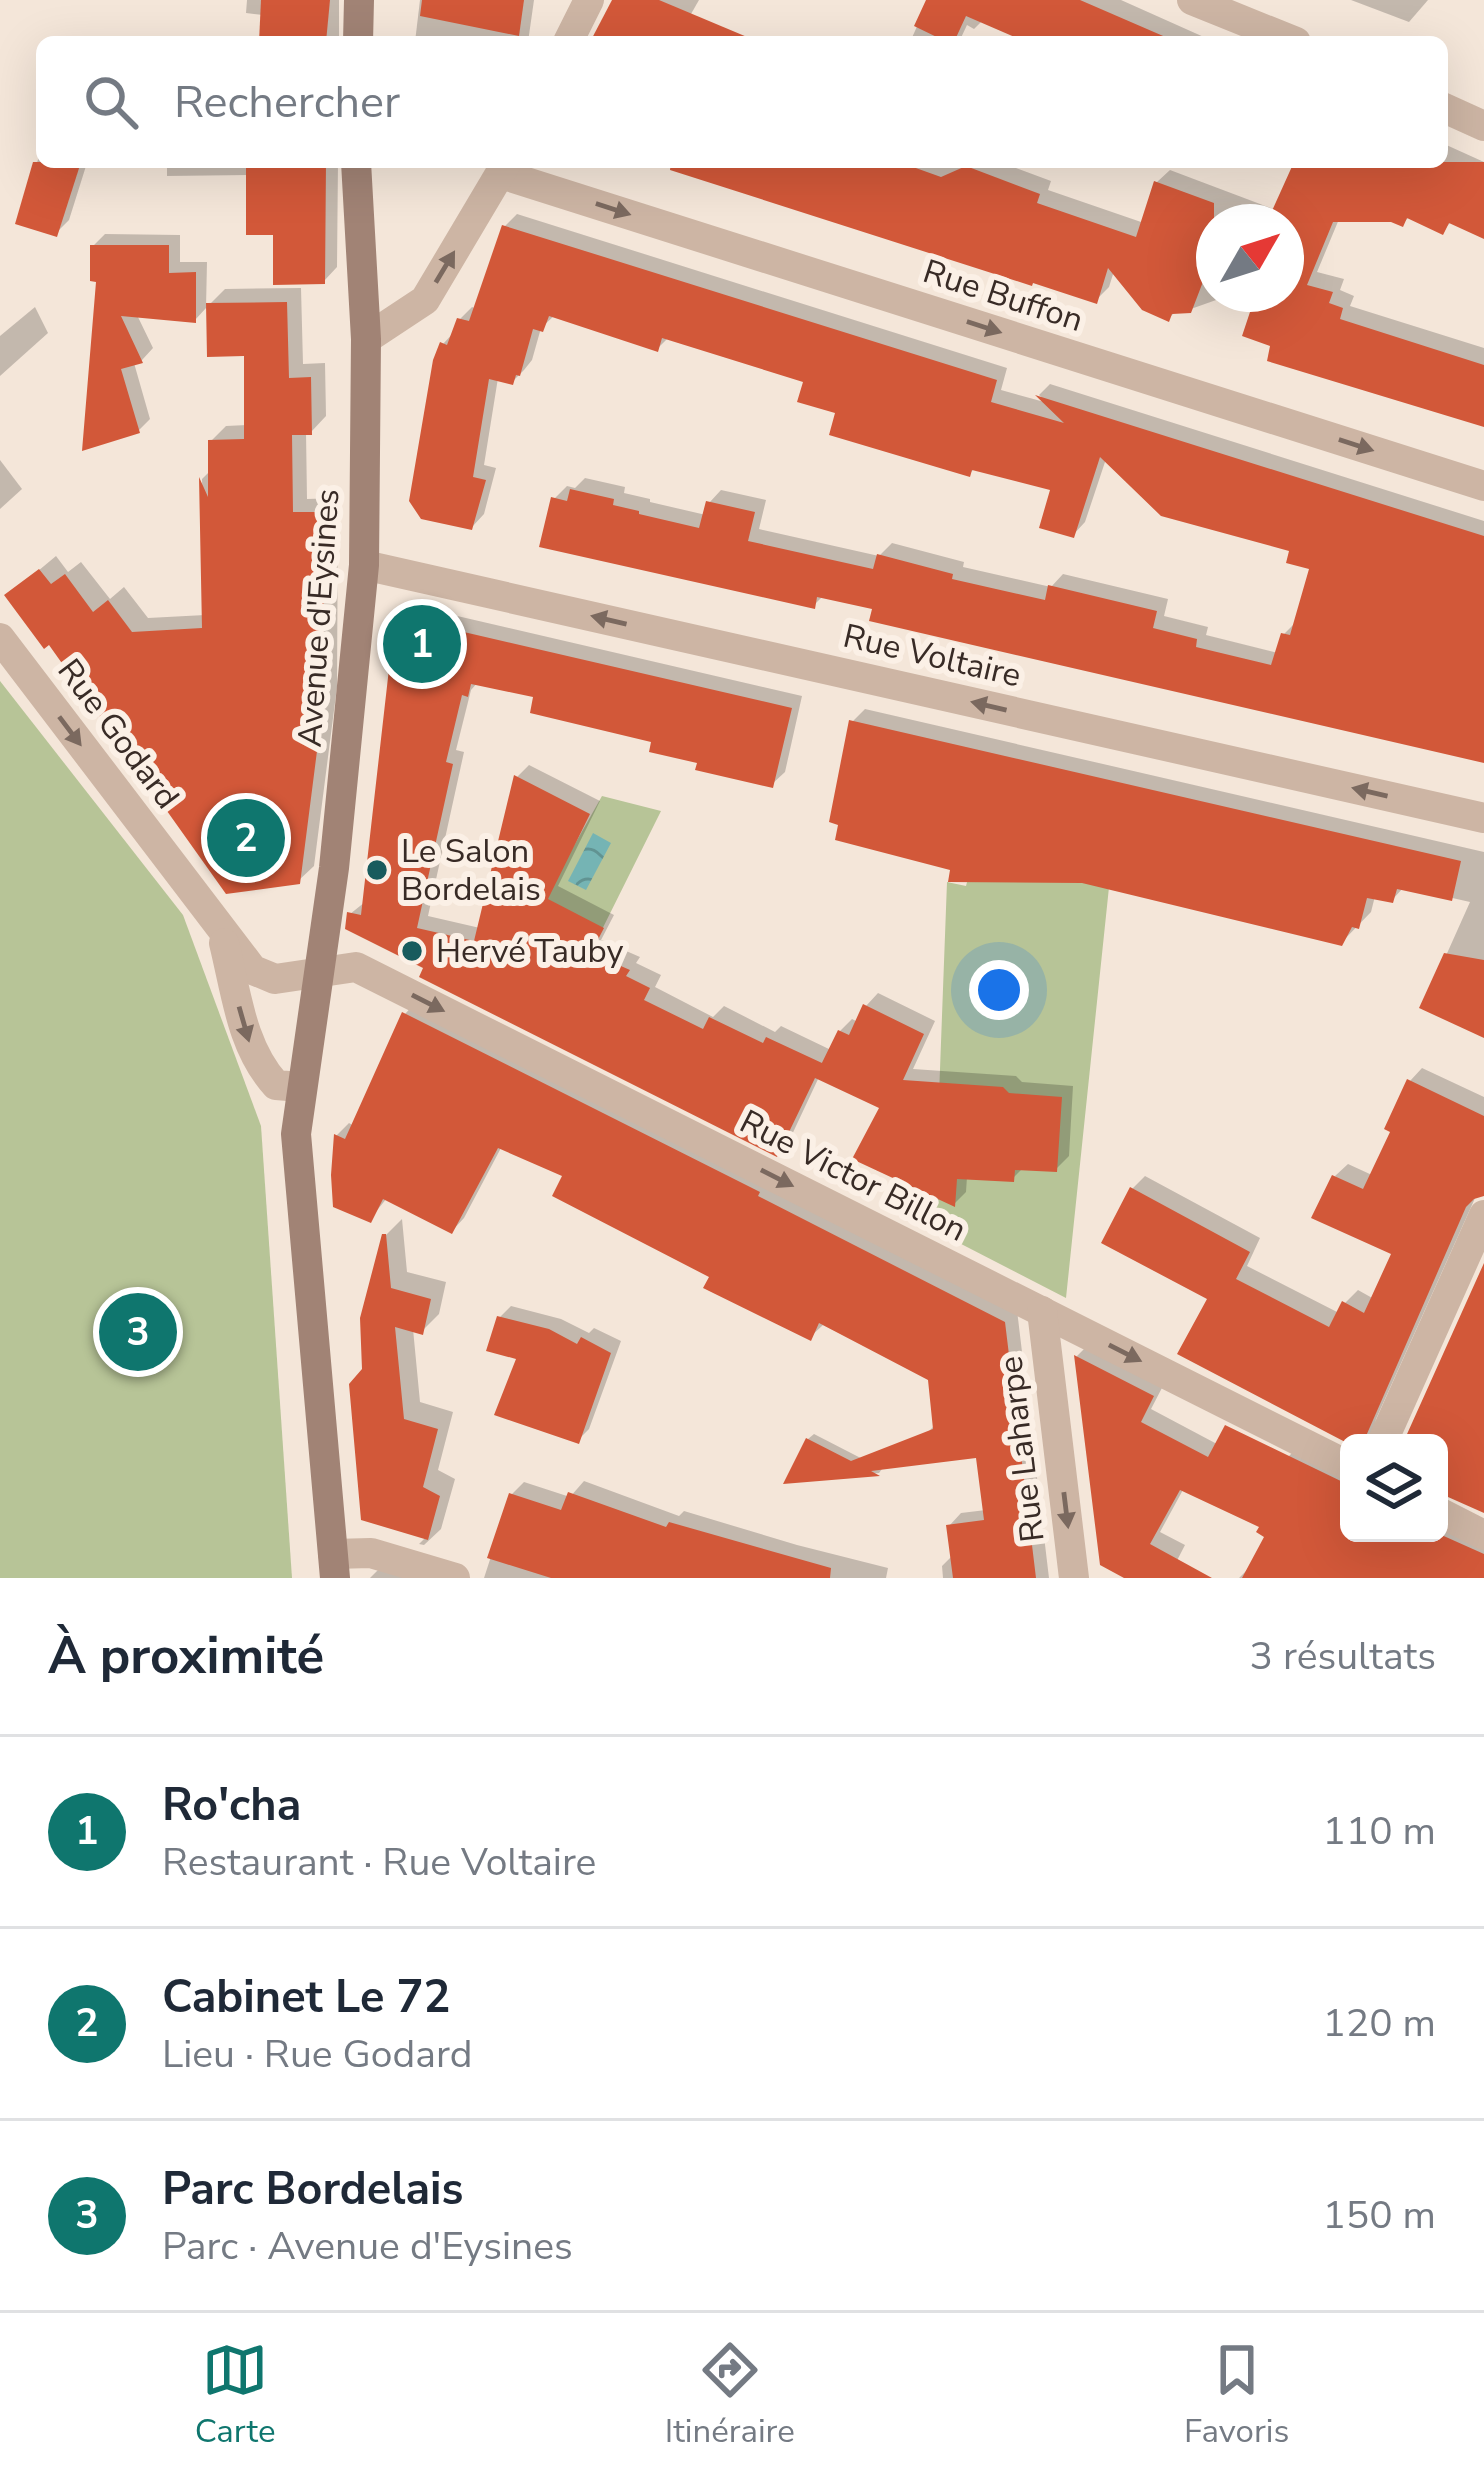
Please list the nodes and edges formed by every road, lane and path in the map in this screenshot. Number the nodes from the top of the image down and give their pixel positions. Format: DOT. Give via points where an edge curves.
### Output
graph roads {
  1 [pos="358,0"];
  2 [pos="589,0"];
  3 [pos="1192,0"];
  4 [pos="358,36"];
  5 [pos="571,36"];
  6 [pos="1281,36"];
  7 [pos="1448,110"];
  8 [pos="1484,126"];
  9 [pos="356,168"];
  10 [pos="504,168"];
  11 [pos="366,339"];
  12 [pos="1484,486"];
  13 [pos="364,565"];
  14 [pos="0,638"];
  15 [pos="1484,818"];
  16 [pos="221,931"];
  17 [pos="320,973"];
  18 [pos="301,1087"];
  19 [pos="1484,1215"];
  20 [pos="1042,1311"];
  21 [pos="1386,1434"];
  22 [pos="1340,1461"];
  23 [pos="1448,1517"];
  24 [pos="1484,1535"];
  25 [pos="334,1566"];
  26 [pos="455,1578"];
  27 [pos="1074,1578"];
  1 -- 4 [label="street"];
  2 -- 5 [label="street"];
  3 -- 6 [label="street"];
  7 -- 8 [label="street"];
  9 -- 11 [label="street, Avenue d'Eysines"];
  11 -- 10 [label="street, one-way" via="425,300"];
  10 -- 12 [label="street, Rue Buffon, one-way"];
  11 -- 13 [label="street, Avenue d'Eysines"];
  15 -- 13 [label="street, Rue Voltaire, one-way"];
  13 -- 17 [label="street, Avenue d'Eysines"];
  14 -- 16 [label="street, Rue Godard, one-way"];
  16 -- 17 [label="street, Rue Godard" via="253,970 275,979"];
  16 -- 18 [label="street, one-way" via="261,1069 276,1085"];
  17 -- 18 [label="street, Avenue d'Eysines"];
  17 -- 20 [label="street, Rue Victor Billon, one-way" via="356,967"];
  18 -- 25 [label="street, Avenue d'Eysines" via="298,1178"];
  19 -- 21 [label="street"];
  20 -- 22 [label="street, Rue Victor Billon, one-way"];
  20 -- 27 [label="street, Rue Laharpe, one-way"];
  23 -- 24 [label="street"];
  25 -- 26 [label="street" via="371,1552"];
}
